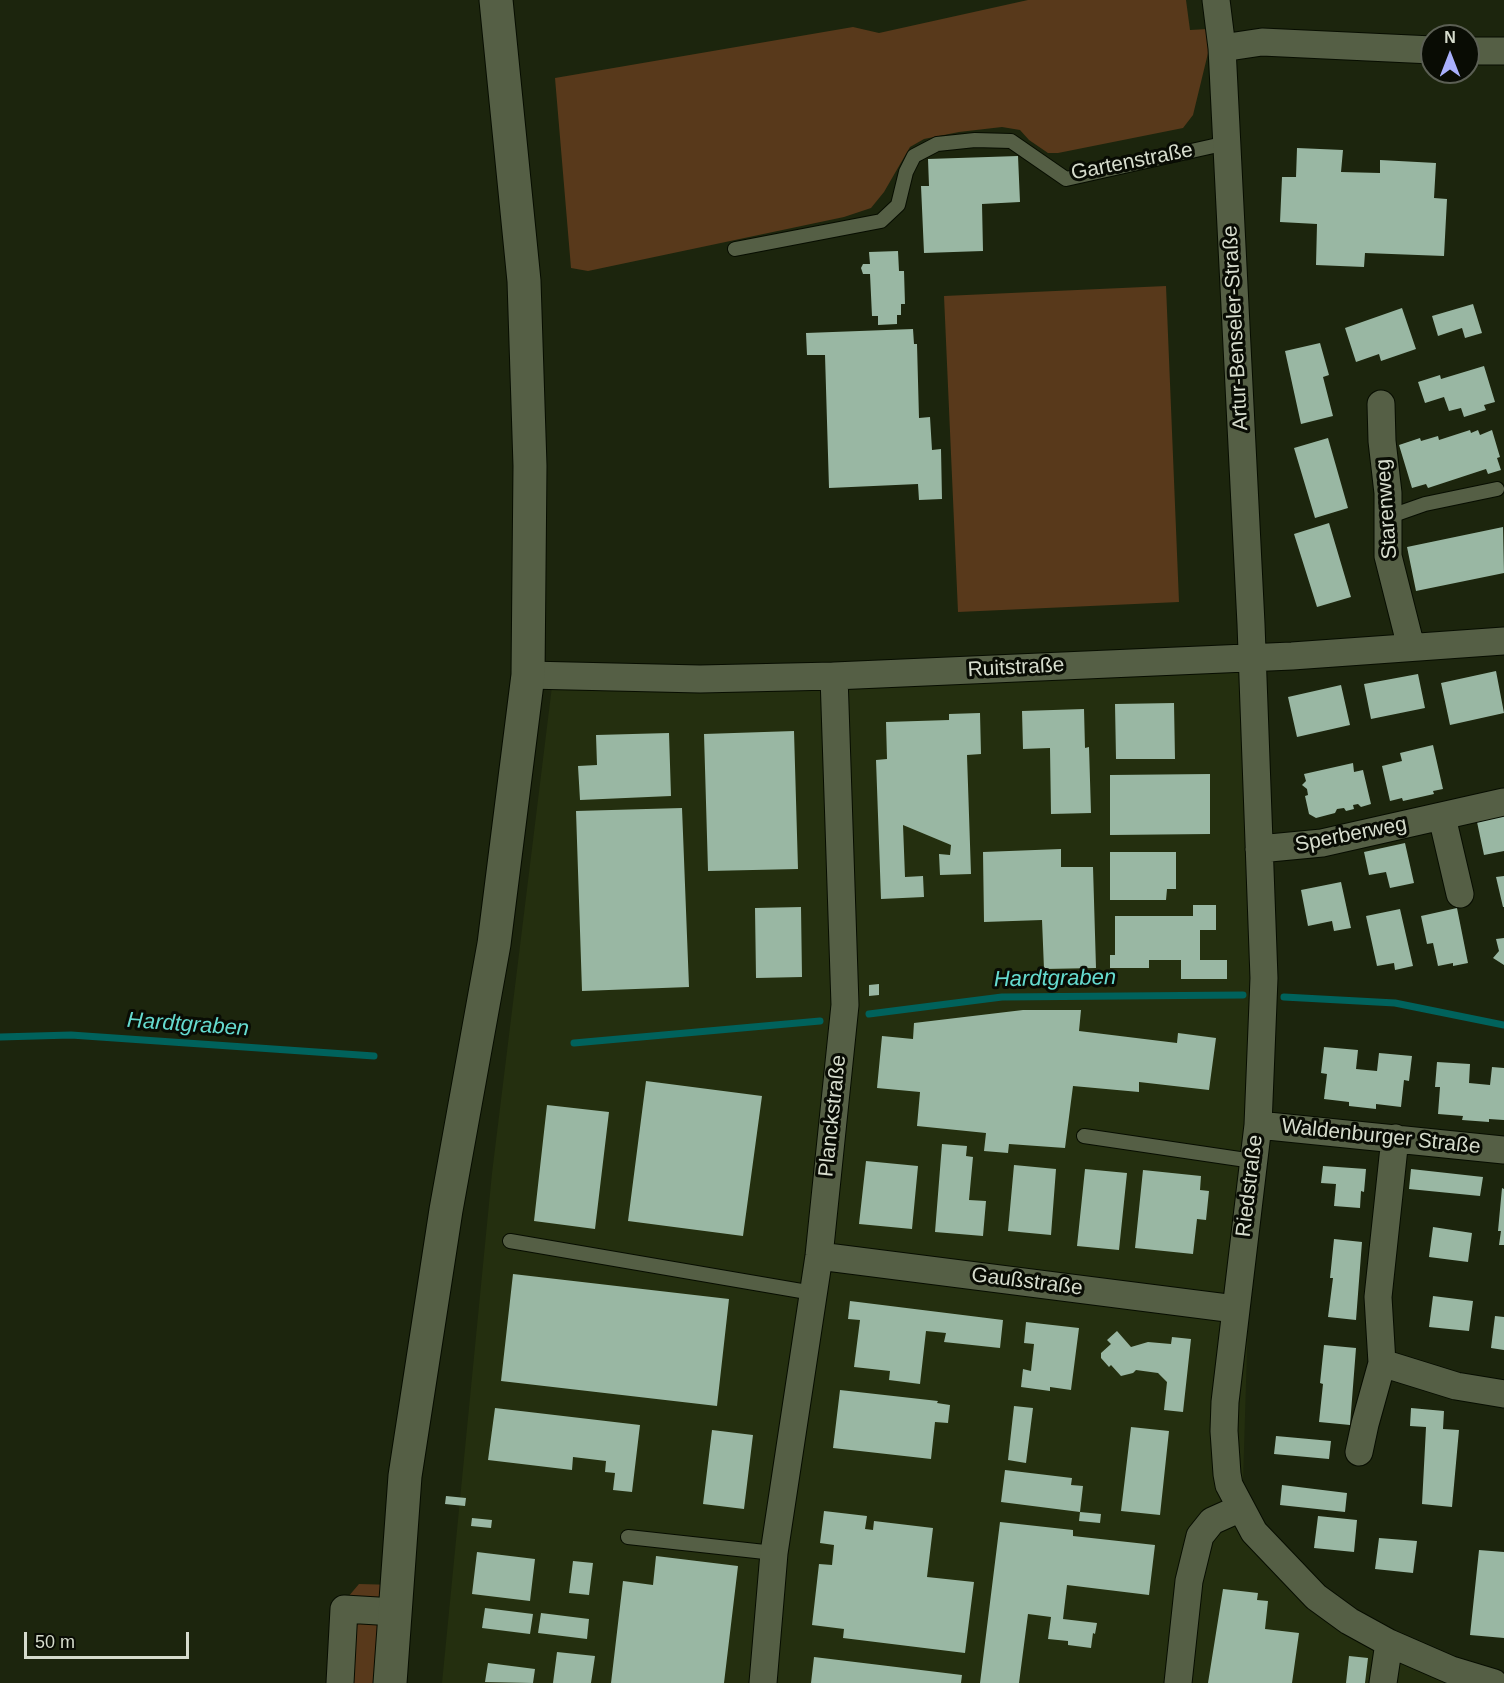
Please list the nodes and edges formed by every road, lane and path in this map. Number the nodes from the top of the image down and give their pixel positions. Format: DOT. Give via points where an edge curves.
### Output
graph roads {
  1 [pos="496,0"];
  2 [pos="1216,0"];
  3 [pos="1222,48"];
  4 [pos="1420,49"];
  5 [pos="1480,51"];
  6 [pos="1504,51"];
  7 [pos="1227,143"];
  8 [pos="735,249"];
  9 [pos="1381,404"];
  10 [pos="1497,489"];
  11 [pos="1388,517"];
  12 [pos="1504,641"];
  13 [pos="1411,647"];
  14 [pos="1252,657"];
  15 [pos="528,675"];
  16 [pos="834,676"];
  17 [pos="1504,802"];
  18 [pos="1442,817"];
  19 [pos="1259,849"];
  20 [pos="1460,894"];
  21 [pos="1258,1125"];
  22 [pos="1084,1136"];
  23 [pos="1395,1138"];
  24 [pos="1504,1150"];
  25 [pos="1253,1161"];
  26 [pos="510,1241"];
  27 [pos="819,1256"];
  28 [pos="813,1293"];
  29 [pos="1235,1309"];
  30 [pos="1382,1363"];
  31 [pos="1504,1394"];
  32 [pos="1359,1452"];
  33 [pos="1241,1508"];
  34 [pos="628,1537"];
  35 [pos="774,1553"];
  36 [pos="395,1612"];
  37 [pos="1389,1643"];
  38 [pos="340,1683"];
  39 [pos="390,1683"];
  40 [pos="763,1683"];
  41 [pos="1178,1683"];
  42 [pos="1383,1683"];
  43 [pos="1494,1683"];
  1 -- 15 [label="main road" via="524,281 531,466"];
  2 -- 3 [label="street, Artur-Benseler-Straße"];
  3 -- 4 [label="street" via="1262,42"];
  3 -- 7 [label="street, Artur-Benseler-Straße"];
  5 -- 6 [label="street"];
  7 -- 8 [label="lane, Gartenstraße" via="1066,179 1011,141 937,144 914,156 898,206 881,221"];
  7 -- 14 [label="street, Artur-Benseler-Straße"];
  9 -- 11 [label="street, Starenweg"];
  10 -- 11 [label="lane" via="1425,504"];
  11 -- 13 [label="street, Starenweg" via="1388,556"];
  12 -- 13 [label="street, Ruitstraße"];
  13 -- 14 [label="street, Ruitstraße"];
  14 -- 16 [label="street, Ruitstraße"];
  14 -- 19 [label="street, Riedstraße"];
  15 -- 16 [label="street, Ruitstraße" via="700,679"];
  15 -- 36 [label="main road" via="494,944 446,1210 405,1476"];
  16 -- 27 [label="street, Planckstraße" via="845,1005"];
  17 -- 18 [label="street, Sperberweg"];
  18 -- 19 [label="street, Sperberweg" via="1322,843"];
  18 -- 20 [label="street"];
  19 -- 21 [label="street, Riedstraße" via="1264,978"];
  21 -- 23 [label="street, Waldenburger Straße"];
  21 -- 25 [label="street, Riedstraße"];
  22 -- 25 [label="lane"];
  23 -- 24 [label="street, Waldenburger Straße"];
  23 -- 30 [label="street" via="1378,1297"];
  25 -- 29 [label="street, Riedstraße"];
  26 -- 28 [label="lane"];
  27 -- 28 [label="street, Planckstraße"];
  27 -- 29 [label="street, Gaußstraße"];
  28 -- 35 [label="street, Planckstraße"];
  29 -- 33 [label="street, Riedstraße" via="1224,1431 1229,1485"];
  30 -- 31 [label="street" via="1456,1386"];
  30 -- 32 [label="street"];
  33 -- 37 [label="street, Riedstraße" via="1254,1532 1316,1597"];
  33 -- 41 [label="street" via="1212,1521 1200,1536 1189,1581"];
  34 -- 35 [label="lane"];
  35 -- 40 [label="street, Planckstraße"];
  36 -- 38 [label="street" via="344,1609"];
  36 -- 39 [label="main road"];
  37 -- 42 [label="street"];
  37 -- 43 [label="street, Riedstraße" via="1451,1670"];
}
